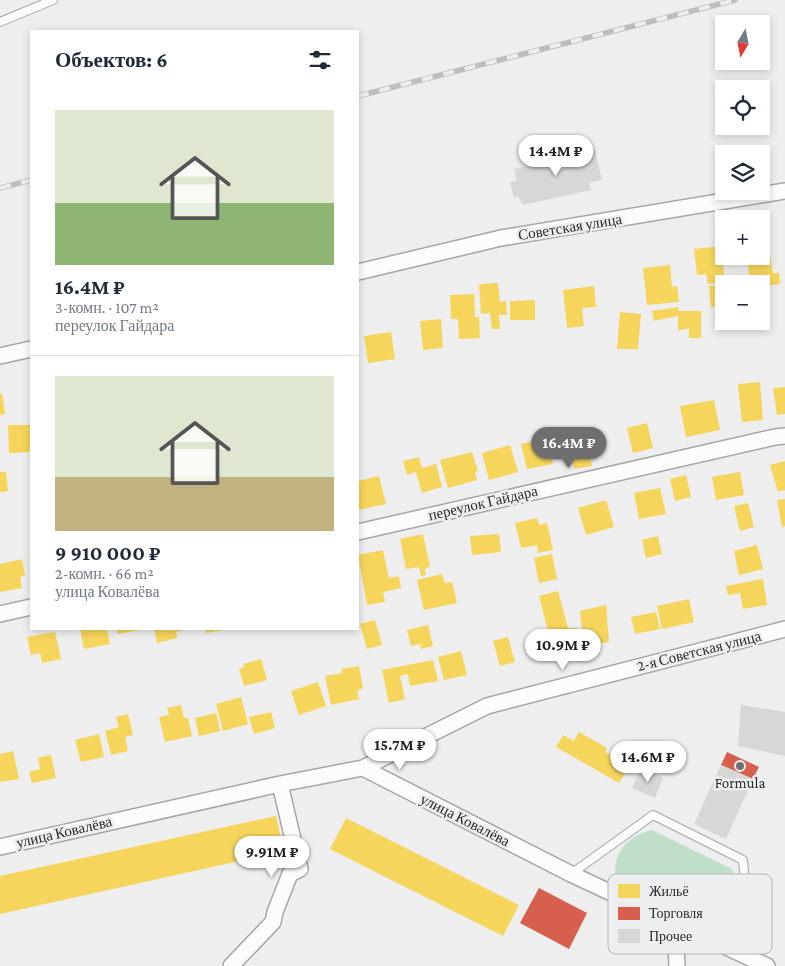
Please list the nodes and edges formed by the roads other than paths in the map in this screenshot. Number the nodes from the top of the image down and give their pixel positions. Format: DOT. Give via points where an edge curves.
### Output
graph roads {
  1 [pos="53,0"];
  2 [pos="0,22"];
  3 [pos="785,191"];
  4 [pos="359,272"];
  5 [pos="30,349"];
  6 [pos="0,356"];
  7 [pos="785,436"];
  8 [pos="359,532"];
  9 [pos="30,606"];
  10 [pos="0,614"];
  11 [pos="785,629"];
  12 [pos="363,768"];
  13 [pos="280,784"];
  14 [pos="0,847"];
  15 [pos="570,874"];
  16 [pos="744,874"];
  17 [pos="608,892"];
  18 [pos="742,954"];
  19 [pos="751,954"];
  20 [pos="751,958"];
  21 [pos="231,966"];
  22 [pos="767,966"];
  1 -- 2 [label="lane"];
  3 -- 4 [label="street, Советская улица" via="501,238"];
  5 -- 6 [label="street"];
  7 -- 8 [label="street, переулок Гайдара"];
  9 -- 10 [label="street"];
  11 -- 12 [label="street, 2-я Советская улица" via="487,706"];
  12 -- 13 [label="street, улица Ковалёва"];
  12 -- 15 [label="street, улица Ковалёва"];
  13 -- 14 [label="street, улица Ковалёва"];
  13 -- 21 [label="street" via="300,869 290,874 273,922"];
  15 -- 16 [label="lane" via="653,815 743,860"];
  15 -- 17 [label="street, улица Ковалёва"];
  18 -- 20 [label="street, улица Ковалёва"];
  19 -- 20 [label="lane"];
  20 -- 22 [label="street, улица Ковалёва"];
}
